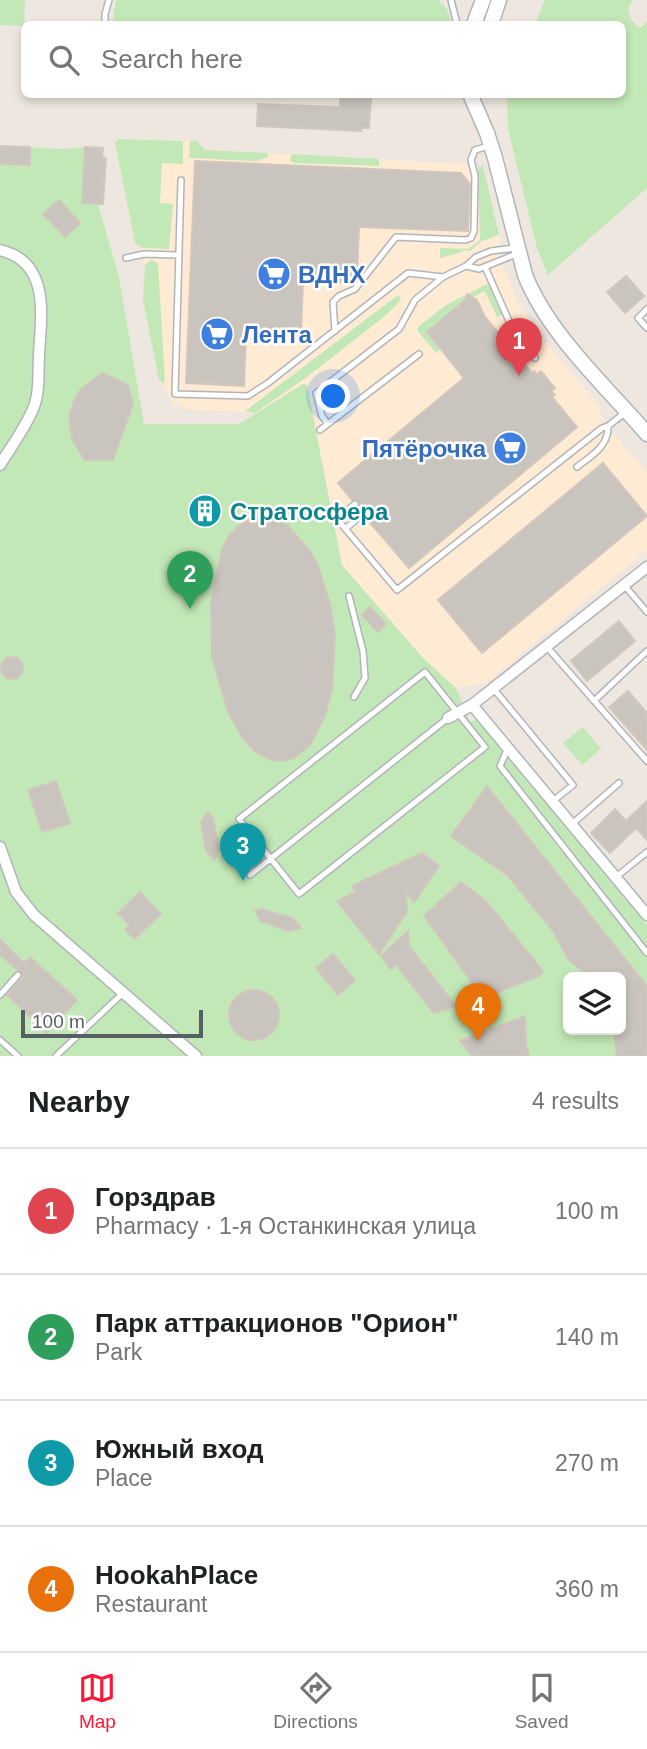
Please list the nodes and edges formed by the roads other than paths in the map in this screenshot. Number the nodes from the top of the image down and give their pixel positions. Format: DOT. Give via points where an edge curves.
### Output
graph roads {
  1 [pos="451,0"];
  2 [pos="483,0"];
  3 [pos="499,0"];
  4 [pos="109,1"];
  5 [pos="105,21"];
  6 [pos="456,21"];
  7 [pos="475,21"];
  8 [pos="492,21"];
  9 [pos="472,98"];
  10 [pos="481,98"];
  11 [pos="489,139"];
  12 [pos="181,180"];
  13 [pos="0,250"];
  14 [pos="519,250"];
  15 [pos="177,255"];
  16 [pos="127,258"];
  17 [pos="466,266"];
  18 [pos="485,267"];
  19 [pos="443,277"];
  20 [pos="647,309"];
  21 [pos="647,328"];
  22 [pos="335,331"];
  23 [pos="419,354"];
  24 [pos="535,358"];
  25 [pos="627,411"];
  26 [pos="328,424"];
  27 [pos="608,426"];
  28 [pos="320,430"];
  29 [pos="646,431"];
  30 [pos="0,465"];
  31 [pos="577,467"];
  32 [pos="355,504"];
  33 [pos="363,514"];
  34 [pos="345,529"];
  35 [pos="647,567"];
  36 [pos="624,585"];
  37 [pos="349,596"];
  38 [pos="647,611"];
  39 [pos="547,647"];
  40 [pos="647,651"];
  41 [pos="494,688"];
  42 [pos="354,697"];
  43 [pos="594,701"];
  44 [pos="472,705"];
  45 [pos="453,716"];
  46 [pos="508,748"];
  47 [pos="647,761"];
  48 [pos="619,783"];
  49 [pos="553,801"];
  50 [pos="572,824"];
  51 [pos="0,847"];
  52 [pos="647,852"];
  53 [pos="271,859"];
  54 [pos="250,875"];
  55 [pos="616,877"];
  56 [pos="647,915"];
  57 [pos="647,953"];
  58 [pos="18,975"];
  59 [pos="123,993"];
  60 [pos="0,995"];
  61 [pos="0,1040"];
  62 [pos="18,1056"];
  63 [pos="56,1056"];
  64 [pos="196,1056"];
  1 -- 6 [label="lane"];
  2 -- 7 [label="street"];
  3 -- 8 [label="street"];
  4 -- 5 [label="lane"];
  9 -- 11 [label="street"];
  10 -- 11 [label="street"];
  11 -- 14 [label="street"];
  11 -- 22 [label="lane" via="472,155 471,238 396,237 355,289 333,302"];
  12 -- 15 [label="lane"];
  13 -- 30 [label="street" via="19,258 32,272 39,288 41,315 34,407"];
  14 -- 17 [label="lane" via="483,254"];
  14 -- 18 [label="lane"];
  14 -- 25 [label="street" via="541,309"];
  15 -- 16 [label="lane"];
  15 -- 22 [label="lane" via="176,394 248,396"];
  17 -- 18 [label="lane"];
  17 -- 19 [label="lane"];
  18 -- 24 [label="lane" via="513,330"];
  19 -- 22 [label="lane" via="408,273"];
  19 -- 26 [label="lane" via="415,300 399,329 316,393"];
  20 -- 21 [label="lane" via="638,318"];
  23 -- 26 [label="lane"];
  25 -- 27 [label="lane"];
  25 -- 29 [label="street"];
  26 -- 28 [label="lane"];
  27 -- 31 [label="lane" via="600,448"];
  27 -- 34 [label="lane" via="397,590"];
  32 -- 34 [label="lane" via="337,519"];
  33 -- 34 [label="lane"];
  35 -- 36 [label="street"];
  36 -- 38 [label="lane"];
  36 -- 39 [label="street"];
  37 -- 42 [label="lane" via="365,678"];
  39 -- 41 [label="street"];
  39 -- 43 [label="lane"];
  40 -- 43 [label="lane"];
  41 -- 44 [label="street"];
  41 -- 49 [label="lane" via="573,785"];
  43 -- 47 [label="lane"];
  44 -- 45 [label="street"];
  44 -- 46 [label="street"];
  45 -- 53 [label="lane"];
  45 -- 53 [label="lane" via="485,747 299,894"];
  45 -- 53 [label="lane" via="425,672 239,819"];
  46 -- 49 [label="street"];
  46 -- 57 [label="lane" via="500,766"];
  48 -- 50 [label="lane"];
  49 -- 50 [label="street"];
  50 -- 55 [label="street"];
  51 -- 59 [label="street" via="24,904"];
  52 -- 55 [label="lane"];
  53 -- 54 [label="lane"];
  55 -- 56 [label="street"];
  58 -- 60 [label="lane"];
  59 -- 63 [label="lane"];
  59 -- 64 [label="street"];
  61 -- 62 [label="lane"];
}
